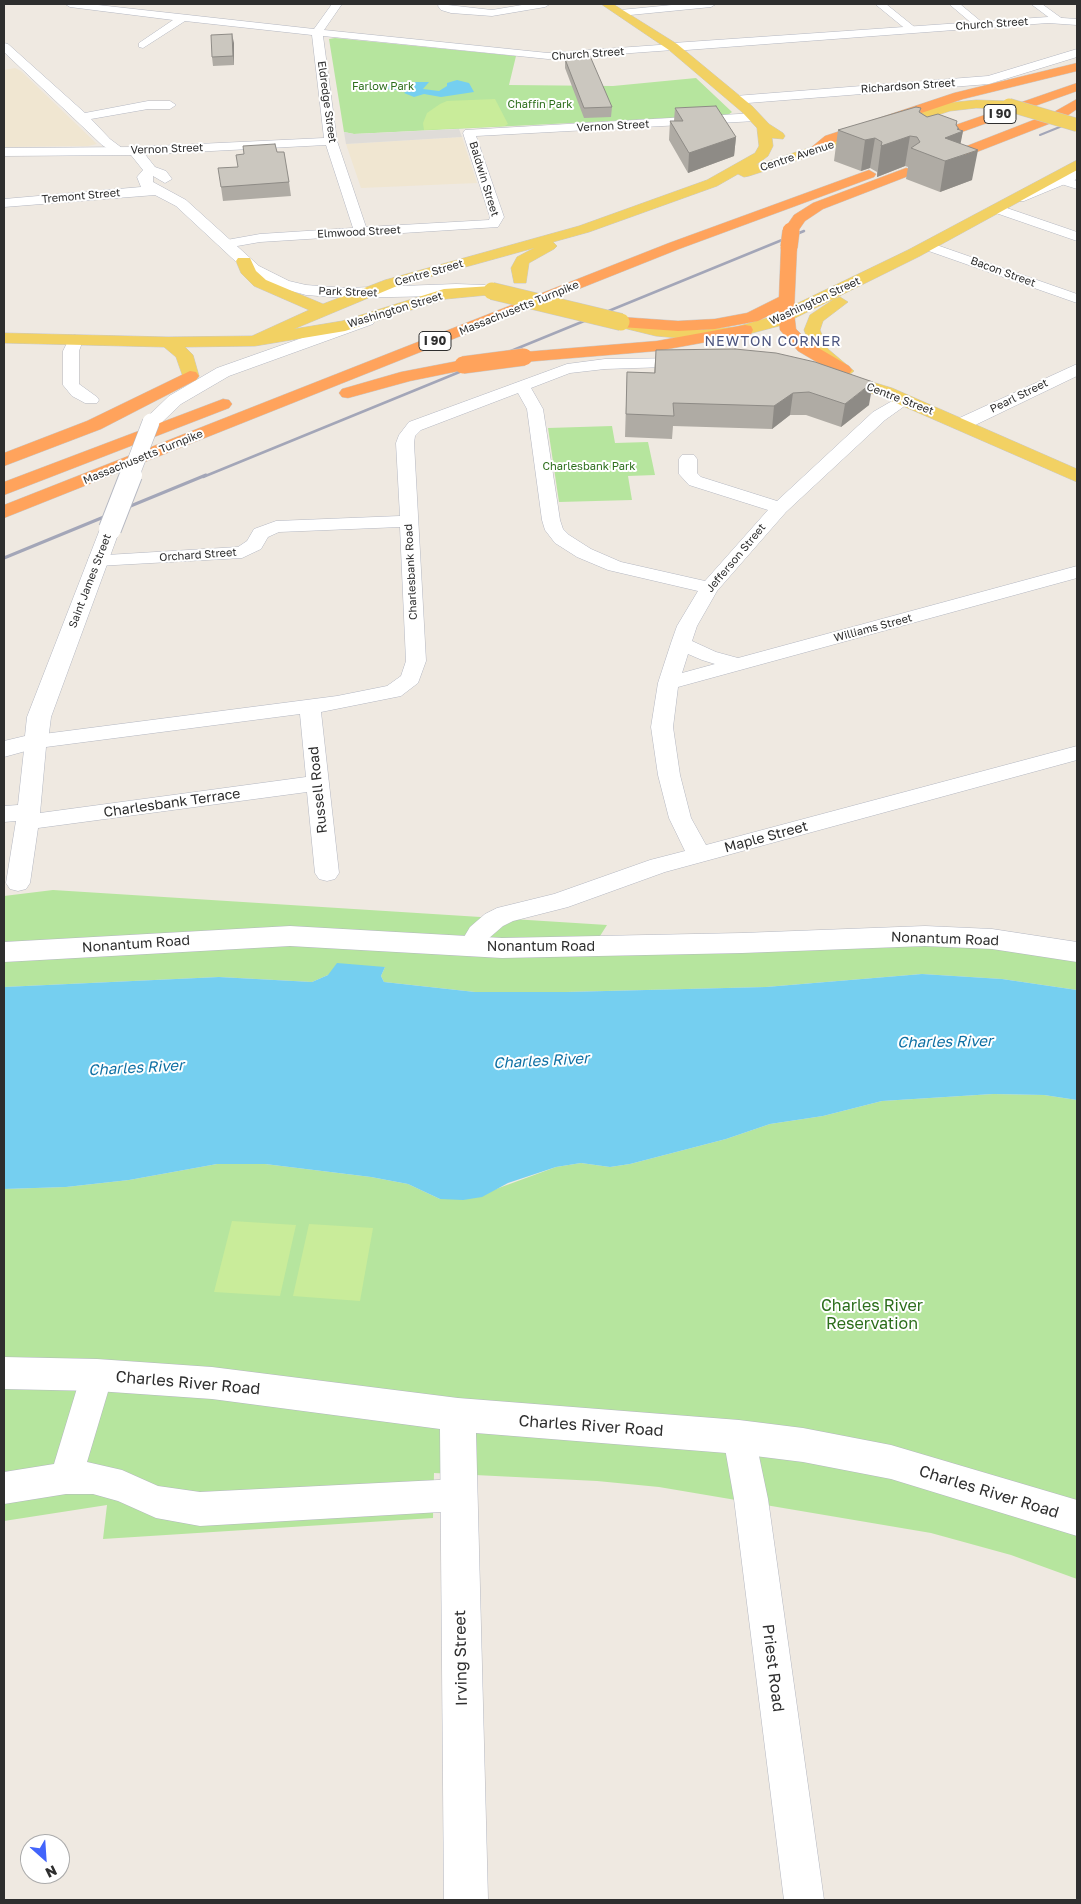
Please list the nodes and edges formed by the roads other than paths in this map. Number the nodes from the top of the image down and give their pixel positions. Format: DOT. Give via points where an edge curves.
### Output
graph roads {
  1 [pos="70,4"];
  2 [pos="337,4"];
  3 [pos="445,4"];
  4 [pos="545,4"];
  5 [pos="606,4"];
  6 [pos="711,4"];
  7 [pos="880,4"];
  8 [pos="954,4"];
  9 [pos="1036,4"];
  10 [pos="86,5"];
  11 [pos="620,13"];
  12 [pos="181,15"];
  13 [pos="1059,20"];
  14 [pos="1077,22"];
  15 [pos="979,24"];
  16 [pos="912,29"];
  17 [pos="317,32"];
  18 [pos="144,45"];
  19 [pos="4,46"];
  20 [pos="673,47"];
  21 [pos="1077,53"];
  22 [pos="23,64"];
  23 [pos="4,67"];
  24 [pos="1077,67"];
  25 [pos="1077,87"];
  26 [pos="736,100"];
  27 [pos="1077,102"];
  28 [pos="170,105"];
  29 [pos="1028,110"];
  30 [pos="82,116"];
  31 [pos="1077,121"];
  32 [pos="760,122"];
  33 [pos="1077,125"];
  34 [pos="469,133"];
  35 [pos="331,141"];
  36 [pos="923,141"];
  37 [pos="106,142"];
  38 [pos="827,145"];
  39 [pos="943,148"];
  40 [pos="84,151"];
  41 [pos="127,151"];
  42 [pos="4,152"];
  43 [pos="959,154"];
  44 [pos="1077,164"];
  45 [pos="848,166"];
  46 [pos="906,172"];
  47 [pos="869,174"];
  48 [pos="1077,174"];
  49 [pos="1063,180"];
  50 [pos="712,183"];
  51 [pos="1077,185"];
  52 [pos="159,190"];
  53 [pos="1019,198"];
  54 [pos="4,202"];
  55 [pos="998,209"];
  56 [pos="608,221"];
  57 [pos="495,222"];
  58 [pos="361,232"];
  59 [pos="1077,237"];
  60 [pos="226,244"];
  61 [pos="921,250"];
  62 [pos="244,261"];
  63 [pos="577,267"];
  64 [pos="265,277"];
  65 [pos="410,278"];
  66 [pos="540,281"];
  67 [pos="492,291"];
  68 [pos="364,294"];
  69 [pos="1077,299"];
  70 [pos="475,306"];
  71 [pos="558,306"];
  72 [pos="786,308"];
  73 [pos="322,310"];
  74 [pos="378,316"];
  75 [pos="621,322"];
  76 [pos="745,330"];
  77 [pos="656,331"];
  78 [pos="4,338"];
  79 [pos="75,340"];
  80 [pos="256,341"];
  81 [pos="168,342"];
  82 [pos="727,350"];
  83 [pos="699,353"];
  84 [pos="1077,369"];
  85 [pos="812,370"];
  86 [pos="843,370"];
  87 [pos="190,376"];
  88 [pos="520,386"];
  89 [pos="884,391"];
  90 [pos="91,400"];
  91 [pos="235,400"];
  92 [pos="905,400"];
  93 [pos="151,422"];
  94 [pos="962,424"];
  95 [pos="688,459"];
  96 [pos="4,460"];
  97 [pos="1077,476"];
  98 [pos="4,490"];
  99 [pos="780,508"];
  100 [pos="58,510"];
  101 [pos="4,512"];
  102 [pos="408,521"];
  103 [pos="98,560"];
  104 [pos="1077,572"];
  105 [pos="709,588"];
  106 [pos="681,643"];
  107 [pos="740,664"];
  108 [pos="668,683"];
  109 [pos="43,707"];
  110 [pos="310,707"];
  111 [pos="4,738"];
  112 [pos="36,741"];
  113 [pos="4,749"];
  114 [pos="1072,762"];
  115 [pos="317,783"];
  116 [pos="4,814"];
  117 [pos="28,816"];
  118 [pos="699,855"];
  119 [pos="327,874"];
  120 [pos="18,883"];
  121 [pos="470,947"];
  122 [pos="4,952"];
  123 [pos="1077,952"];
  124 [pos="4,1372"];
  125 [pos="96,1375"];
  126 [pos="458,1415"];
  127 [pos="739,1437"];
  128 [pos="66,1478"];
  129 [pos="4,1488"];
  130 [pos="458,1495"];
  131 [pos="1077,1518"];
  132 [pos="466,1900"];
  133 [pos="804,1900"];
  1 -- 10 [label="street, Church Street"];
  2 -- 17 [label="street"];
  3 -- 4 [label="street" via="443,6 451,10 492,13"];
  5 -- 11 [label="main road"];
  6 -- 11 [label="street"];
  7 -- 16 [label="street"];
  8 -- 15 [label="street"];
  9 -- 13 [label="street"];
  10 -- 12 [label="street, Church Street"];
  11 -- 20 [label="main road"];
  12 -- 17 [label="street, Church Street"];
  12 -- 18 [label="street"];
  13 -- 14 [label="main road, Church Street"];
  13 -- 15 [label="main road, Church Street"];
  15 -- 16 [label="main road, Church Street"];
  16 -- 20 [label="main road, Church Street"];
  17 -- 20 [label="street, Church Street" via="548,56"];
  17 -- 35 [label="street, Eldredge Street"];
  19 -- 22 [label="street, Park Street"];
  20 -- 26 [label="main road"];
  21 -- 26 [label="main road, Richardson Street" via="989,80"];
  22 -- 23 [label="street"];
  22 -- 30 [label="street, Park Street"];
  24 -- 38 [label="highway" via="959,96"];
  25 -- 36 [label="highway, I 90"];
  26 -- 32 [label="main road"];
  27 -- 39 [label="highway, I 90"];
  27 -- 43 [label="highway" via="1059,115"];
  28 -- 30 [label="street" via="148,105"];
  29 -- 31 [label="main road, Centre Avenue, bridge"];
  29 -- 33 [label="main road, Centre Avenue, bridge"];
  29 -- 38 [label="main road, Centre Avenue, bridge" via="1009,105 948,107"];
  30 -- 37 [label="street, Park Street"];
  32 -- 34 [label="street, Vernon Street"];
  32 -- 38 [label="main road" via="780,137"];
  32 -- 50 [label="main road, Centre Street" via="766,146 761,156"];
  34 -- 57 [label="street, Baldwin Street"];
  35 -- 41 [label="street, Vernon Street"];
  35 -- 58 [label="street, Eldredge Street"];
  37 -- 40 [label="street"];
  37 -- 41 [label="street, Park Street"];
  38 -- 50 [label="main road, Centre Avenue"];
  40 -- 41 [label="main road, Vernon Street"];
  40 -- 42 [label="main road, Vernon Street"];
  41 -- 52 [label="main road, Park Street" via="150,170 144,177 146,183"];
  44 -- 53 [label="main road"];
  45 -- 63 [label="highway, Massachusetts Turnpike"];
  46 -- 72 [label="highway, bridge" via="818,206 799,218 791,230"];
  47 -- 101 [label="highway, Massachusetts Turnpike / I 90" via="683,243"];
  48 -- 49 [label="main road, Washington Street"];
  49 -- 51 [label="street"];
  49 -- 53 [label="main road, Washington Street"];
  50 -- 56 [label="main road, Centre Street"];
  52 -- 54 [label="main road, Tremont Street"];
  52 -- 60 [label="main road, Park Street" via="189,209"];
  53 -- 55 [label="main road, Washington Street"];
  55 -- 59 [label="street"];
  55 -- 61 [label="main road, Washington Street"];
  56 -- 65 [label="main road, Centre Street"];
  56 -- 71 [label="main road, Centre Street" via="529,255 520,265 520,280"];
  57 -- 58 [label="street, Elmwood Street"];
  58 -- 60 [label="street, Elmwood Street" via="260,238"];
  60 -- 62 [label="main road, Park Street"];
  61 -- 69 [label="street, Bacon Street"];
  61 -- 72 [label="main road, Washington Street"];
  61 -- 86 [label="main road, Washington Street" via="814,321 812,330 816,345"];
  62 -- 64 [label="main road, Park Street"];
  62 -- 73 [label="main road" via="249,273 260,283"];
  64 -- 65 [label="main road, Park Street" via="332,284"];
  64 -- 68 [label="main road, Park Street" via="306,290"];
  65 -- 68 [label="main road, Centre Street"];
  66 -- 70 [label="highway, Massachusetts Turnpike"];
  67 -- 68 [label="main road, Park Street" via="456,288"];
  67 -- 71 [label="main road, Washington Street, bridge"];
  67 -- 74 [label="main road, Washington Street" via="444,294"];
  68 -- 73 [label="main road, Centre Street"];
  71 -- 75 [label="main road, Washington Street, bridge"];
  72 -- 75 [label="highway" via="724,323 678,326"];
  72 -- 76 [label="main road, Washington Street"];
  72 -- 86 [label="highway" via="788,330 799,343"];
  73 -- 80 [label="main road, Centre Street"];
  74 -- 80 [label="main road, Washington Street" via="325,330"];
  74 -- 93 [label="main road, Saint James Street" via="223,372 171,403"];
  75 -- 77 [label="main road, Washington Street"];
  76 -- 77 [label="main road, Washington Street" via="701,335"];
  76 -- 83 [label="highway"];
  77 -- 83 [label="main road"];
  78 -- 79 [label="main road, Washington Street"];
  79 -- 81 [label="main road, Washington Street"];
  79 -- 90 [label="street" via="71,351 71,385"];
  80 -- 81 [label="main road, Washington Street"];
  80 -- 87 [label="main road, Saint James Street"];
  81 -- 87 [label="main road" via="184,355"];
  82 -- 83 [label="main road"];
  83 -- 88 [label="street, Charlesbank Road" via="588,365"];
  83 -- 100 [label="highway, bridge" via="560,354 463,365 400,378 344,395"];
  84 -- 94 [label="main road, Pearl Street"];
  85 -- 89 [label="main road, Centre Street"];
  86 -- 89 [label="main road, Washington Street"];
  87 -- 93 [label="main road, Saint James Street" via="162,399"];
  87 -- 96 [label="highway" via="94,425"];
  88 -- 102 [label="street, Charlesbank Road" via="427,420 408,432"];
  88 -- 105 [label="street" via="534,404 551,520 562,539 584,554 615,566"];
  89 -- 92 [label="main road, Centre Street"];
  91 -- 98 [label="highway, Massachusetts Turnpike"];
  92 -- 94 [label="main road, Centre Street"];
  92 -- 99 [label="street, Jefferson Street" via="879,416"];
  93 -- 103 [label="main road, Saint James Street, bridge"];
  94 -- 97 [label="main road, Centre Street"];
  95 -- 99 [label="street" via="688,474 696,481"];
  99 -- 105 [label="street, Jefferson Street"];
  102 -- 103 [label="street, Orchard Street" via="276,527 261,533 254,545 242,552"];
  102 -- 110 [label="street, Charlesbank Road" via="416,661 411,679 394,691"];
  103 -- 109 [label="main road, Saint James Street"];
  104 -- 107 [label="street, Williams Street"];
  105 -- 106 [label="street, Jefferson Street"];
  106 -- 107 [label="street" via="709,656"];
  106 -- 108 [label="street, Jefferson Street"];
  107 -- 108 [label="street, Williams Street"];
  108 -- 118 [label="street, Jefferson Street" via="662,727 664,752 680,818"];
  109 -- 111 [label="main road" via="26,725"];
  109 -- 112 [label="main road, Saint James Street"];
  110 -- 112 [label="street, Charlesbank Road"];
  110 -- 115 [label="street, Russell Road"];
  112 -- 113 [label="main road, Charlesbank Road"];
  112 -- 117 [label="street"];
  114 -- 118 [label="street, Maple Street"];
  115 -- 117 [label="street, Charlesbank Terrace"];
  115 -- 119 [label="street, Russell Road"];
  116 -- 117 [label="street, Charlesbank Terrace"];
  117 -- 120 [label="street"];
  118 -- 121 [label="street, Maple Street" via="632,874 560,901 506,914 486,927"];
  121 -- 122 [label="main road, Nonantum Road" via="290,936"];
  121 -- 123 [label="main road, Nonantum Road" via="593,948 925,936 992,939"];
  124 -- 125 [label="main road, Charles River Road"];
  125 -- 126 [label="main road, Charles River Road" via="212,1383"];
  125 -- 128 [label="street, Charles River Road"];
  126 -- 127 [label="main road, Charles River Road"];
  126 -- 130 [label="main road, Irving Street"];
  127 -- 131 [label="main road, Charles River Road" via="891,1462"];
  127 -- 133 [label="street, Priest Road" via="752,1509"];
  128 -- 129 [label="street"];
  128 -- 130 [label="street" via="93,1478 122,1486 156,1502 200,1509"];
  130 -- 132 [label="main road, Irving Street"];
}
